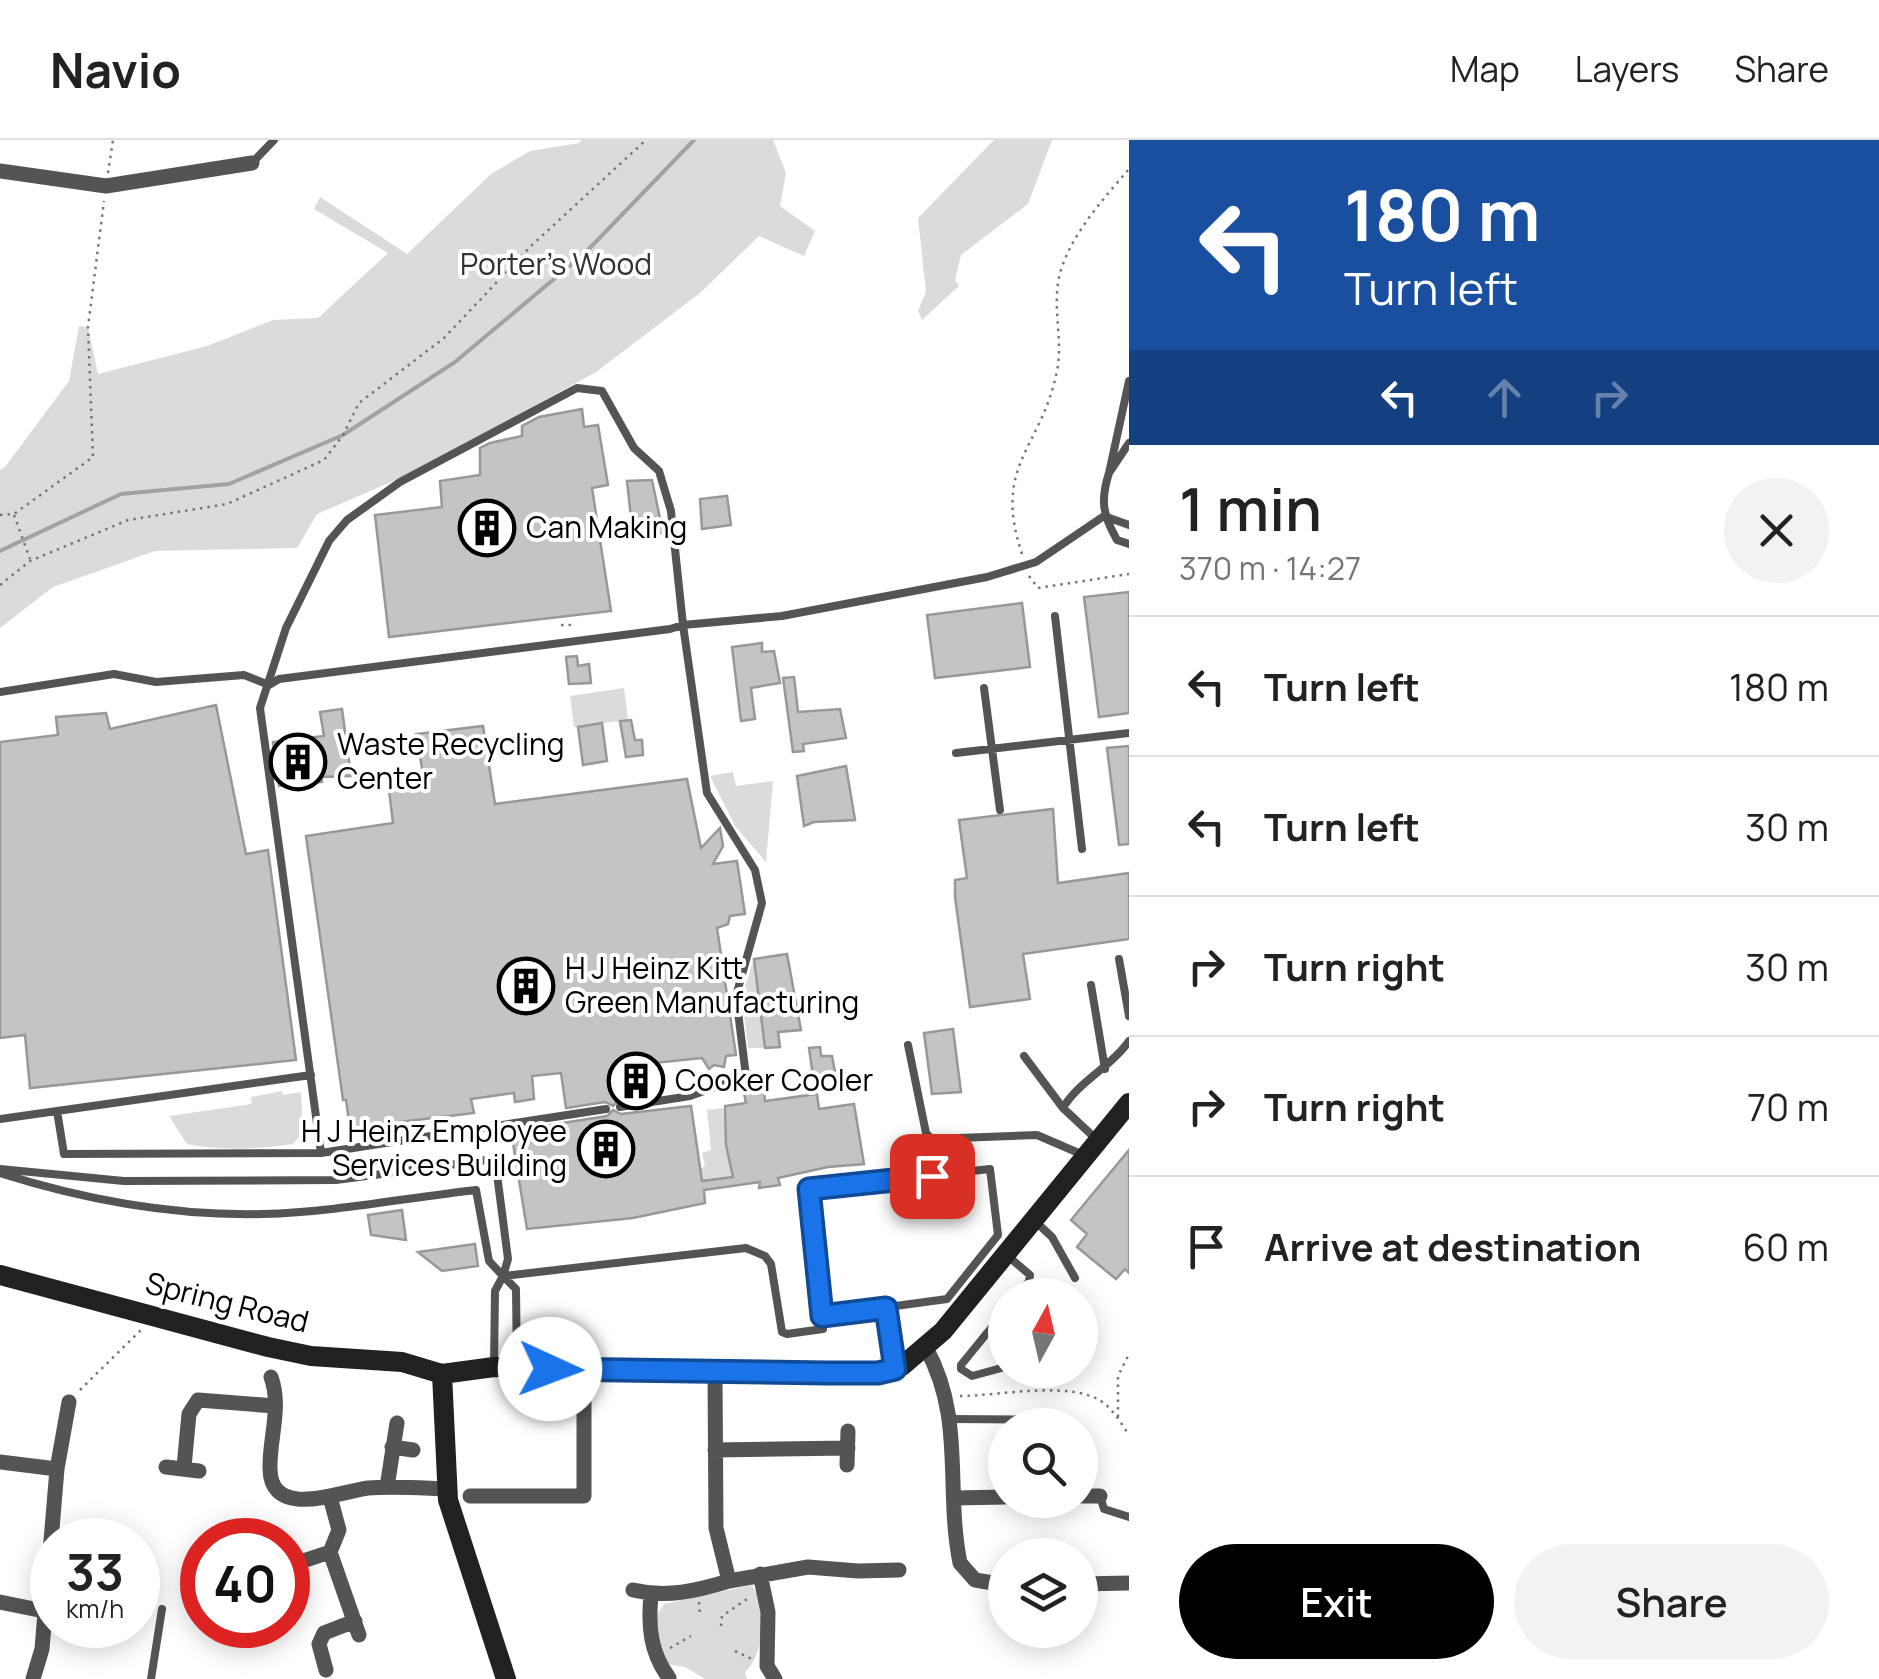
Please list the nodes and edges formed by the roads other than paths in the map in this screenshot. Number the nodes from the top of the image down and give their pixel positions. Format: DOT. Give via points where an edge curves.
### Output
graph roads {
  1 [pos="274,140"];
  2 [pos="252,163"];
  3 [pos="0,171"];
  4 [pos="1129,380"];
  5 [pos="1129,443"];
  6 [pos="1108,473"];
  7 [pos="1104,516"];
  8 [pos="1129,525"];
  9 [pos="1129,544"];
  10 [pos="1055,616"];
  11 [pos="682,624"];
  12 [pos="269,685"];
  13 [pos="984,688"];
  14 [pos="0,692"];
  15 [pos="1129,733"];
  16 [pos="1070,740"];
  17 [pos="993,749"];
  18 [pos="956,753"];
  19 [pos="1000,810"];
  20 [pos="1082,849"];
  21 [pos="1119,959"];
  22 [pos="1091,985"];
  23 [pos="1129,1016"];
  24 [pos="1129,1041"];
  25 [pos="908,1044"];
  26 [pos="1024,1056"];
  27 [pos="1105,1068"];
  28 [pos="310,1075"];
  29 [pos="1129,1103"];
  30 [pos="620,1107"];
  31 [pos="1063,1108"];
  32 [pos="606,1109"];
  33 [pos="57,1111"];
  34 [pos="0,1119"];
  35 [pos="1092,1148"];
  36 [pos="321,1153"];
  37 [pos="0,1171"];
  38 [pos="1033,1220"];
  39 [pos="1006,1254"];
  40 [pos="0,1275"];
  41 [pos="503,1276"];
  42 [pos="1030,1278"];
  43 [pos="1075,1278"];
  44 [pos="886,1308"];
  45 [pos="822,1316"];
  46 [pos="988,1332"];
  47 [pos="926,1348"];
  48 [pos="494,1366"];
  49 [pos="517,1368"];
  50 [pos="895,1369"];
  51 [pos="584,1370"];
  52 [pos="988,1372"];
  53 [pos="715,1373"];
  54 [pos="442,1374"];
  55 [pos="271,1377"];
  56 [pos="68,1402"];
  57 [pos="275,1406"];
  58 [pos="951,1419"];
  59 [pos="988,1419"];
  60 [pos="397,1423"];
  61 [pos="848,1431"];
  62 [pos="392,1447"];
  63 [pos="413,1450"];
  64 [pos="714,1450"];
  65 [pos="0,1462"];
  66 [pos="166,1467"];
  67 [pos="57,1470"];
  68 [pos="387,1487"];
  69 [pos="446,1488"];
  70 [pos="470,1496"];
  71 [pos="584,1496"];
  72 [pos="1100,1496"];
  73 [pos="330,1497"];
  74 [pos="988,1497"];
  75 [pos="954,1498"];
  76 [pos="584,1514"];
  77 [pos="1129,1517"];
  78 [pos="53,1518"];
  79 [pos="330,1552"];
  80 [pos="310,1559"];
  81 [pos="899,1570"];
  82 [pos="760,1574"];
  83 [pos="729,1581"];
  84 [pos="988,1584"];
  85 [pos="1098,1584"];
  86 [pos="1129,1584"];
  87 [pos="633,1590"];
  88 [pos="652,1594"];
  89 [pos="0,1602"];
  90 [pos="30,1607"];
  91 [pos="162,1609"];
  92 [pos="42,1648"];
  93 [pos="326,1670"];
  94 [pos="766,1674"];
  95 [pos="673,1678"];
  96 [pos="33,1679"];
  97 [pos="151,1679"];
  98 [pos="506,1679"];
  1 -- 2 [label="lane"];
  2 -- 3 [label="street" via="106,186"];
  4 -- 6 [label="lane"];
  5 -- 6 [label="lane"];
  6 -- 7 [label="lane"];
  7 -- 8 [label="lane"];
  7 -- 9 [label="lane" via="1117,540"];
  7 -- 11 [label="lane" via="1036,562 988,577 782,616"];
  10 -- 16 [label="lane"];
  11 -- 12 [label="lane" via="279,678"];
  11 -- 12 [label="lane" via="659,471 634,448 602,391 577,388 400,482 347,520 328,541 286,628"];
  11 -- 30 [label="lane" via="707,794 755,870 762,904 736,996 746,1076 690,1096"];
  12 -- 14 [label="lane" via="244,675 156,682 114,674"];
  12 -- 28 [label="lane" via="260,708"];
  13 -- 17 [label="lane"];
  15 -- 16 [label="lane"];
  16 -- 17 [label="lane"];
  16 -- 20 [label="lane"];
  17 -- 18 [label="lane"];
  17 -- 19 [label="lane"];
  21 -- 23 [label="lane"];
  22 -- 27 [label="lane"];
  24 -- 27 [label="lane"];
  25 -- 35 [label="lane" via="932,1140 1036,1135"];
  26 -- 31 [label="lane"];
  27 -- 31 [label="lane"];
  28 -- 33 [label="lane"];
  28 -- 36 [label="lane"];
  29 -- 35 [label="street"];
  31 -- 35 [label="lane"];
  32 -- 36 [label="lane"];
  33 -- 34 [label="lane"];
  33 -- 36 [label="lane" via="64,1154"];
  35 -- 38 [label="street"];
  37 -- 41 [label="lane" via="114,1202 184,1212 343,1208 476,1190 490,1262"];
  37 -- 41 [label="lane" via="124,1181 336,1180 495,1160 508,1260"];
  38 -- 39 [label="street"];
  38 -- 43 [label="lane" via="1052,1237"];
  39 -- 42 [label="lane"];
  39 -- 47 [label="street"];
  40 -- 54 [label="street, Spring Road" via="268,1347 402,1362"];
  41 -- 45 [label="lane" via="746,1248 771,1264 782,1332 824,1329"];
  41 -- 48 [label="lane" via="494,1291"];
  41 -- 49 [label="lane" via="516,1288"];
  44 -- 45 [label="lane"];
  44 -- 45 [label="lane" via="947,1299 976,1266 998,1235 990,1169 809,1189"];
  44 -- 50 [label="lane"];
  46 -- 52 [label="lane" via="961,1365 972,1376"];
  47 -- 50 [label="street"];
  47 -- 58 [label="street"];
  48 -- 49 [label="street"];
  48 -- 54 [label="street"];
  49 -- 51 [label="street"];
  50 -- 53 [label="street"];
  51 -- 53 [label="street"];
  51 -- 71 [label="street"];
  53 -- 64 [label="street"];
  54 -- 69 [label="street"];
  55 -- 57 [label="street"];
  56 -- 67 [label="street"];
  57 -- 66 [label="street" via="198,1400 188,1414 192,1469"];
  57 -- 73 [label="street" via="272,1481 297,1498"];
  58 -- 59 [label="lane"];
  58 -- 75 [label="street"];
  60 -- 62 [label="street"];
  61 -- 64 [label="street" via="848,1457"];
  62 -- 63 [label="street"];
  62 -- 68 [label="street"];
  64 -- 83 [label="street" via="716,1528"];
  65 -- 67 [label="street"];
  67 -- 78 [label="street"];
  68 -- 69 [label="street"];
  68 -- 73 [label="street"];
  69 -- 98 [label="street"];
  70 -- 71 [label="street" via="496,1488"];
  71 -- 76 [label="street"];
  72 -- 77 [label="lane" via="1104,1509"];
  73 -- 79 [label="street" via="339,1530"];
  74 -- 75 [label="street"];
  75 -- 84 [label="street" via="963,1571"];
  79 -- 80 [label="street"];
  79 -- 93 [label="street" via="357,1628 324,1633 319,1644"];
  81 -- 82 [label="street" via="808,1567"];
  82 -- 83 [label="street"];
  82 -- 94 [label="street"];
  83 -- 88 [label="street"];
  85 -- 86 [label="street"];
  87 -- 88 [label="street"];
  88 -- 95 [label="street" via="650,1638"];
  89 -- 90 [label="street"];
  91 -- 97 [label="lane"];
  92 -- 96 [label="street"];
}
